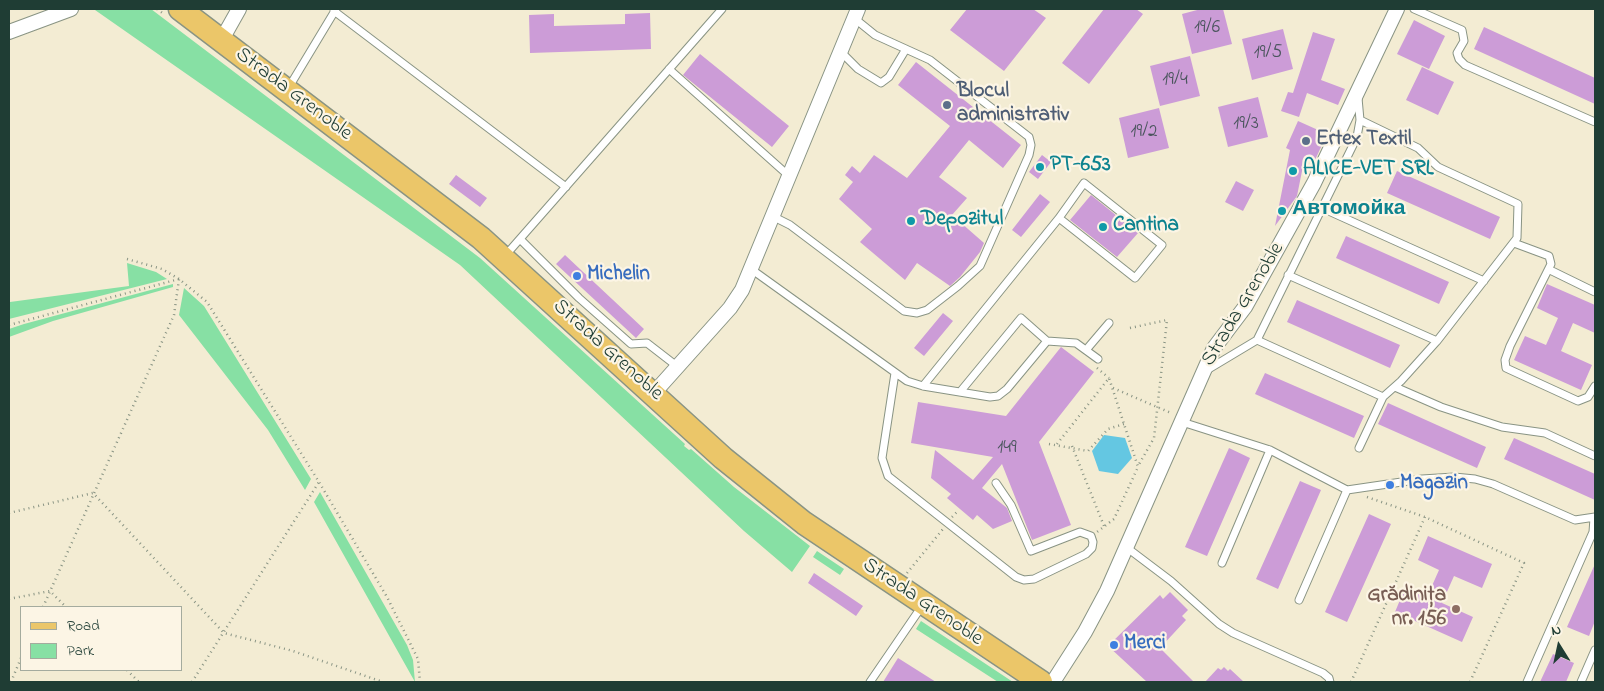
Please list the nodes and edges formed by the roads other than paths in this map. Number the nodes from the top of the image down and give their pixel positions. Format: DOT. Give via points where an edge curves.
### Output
graph roads {
  1 [pos="71,9"];
  2 [pos="180,9"];
  3 [pos="240,9"];
  4 [pos="722,9"];
  5 [pos="1397,9"];
  6 [pos="1414,9"];
  7 [pos="335,10"];
  8 [pos="856,14"];
  9 [pos="9,32"];
  10 [pos="222,41"];
  11 [pos="906,49"];
  12 [pos="840,51"];
  13 [pos="669,69"];
  14 [pos="288,90"];
  15 [pos="1358,92"];
  16 [pos="1360,120"];
  17 [pos="1595,122"];
  18 [pos="789,176"];
  19 [pos="566,186"];
  20 [pos="1322,208"];
  21 [pos="772,216"];
  22 [pos="1059,218"];
  23 [pos="520,239"];
  24 [pos="1514,243"];
  25 [pos="504,258"];
  26 [pos="751,269"];
  27 [pos="1550,270"];
  28 [pos="1288,275"];
  29 [pos="1484,282"];
  30 [pos="1595,292"];
  31 [pos="583,316"];
  32 [pos="1109,323"];
  33 [pos="1257,340"];
  34 [pos="1437,340"];
  35 [pos="1047,341"];
  36 [pos="1086,350"];
  37 [pos="1098,359"];
  38 [pos="678,367"];
  39 [pos="1204,371"];
  40 [pos="895,373"];
  41 [pos="923,386"];
  42 [pos="1595,386"];
  43 [pos="1395,387"];
  44 [pos="960,392"];
  45 [pos="653,394"];
  46 [pos="1383,397"];
  47 [pos="1177,418"];
  48 [pos="1359,448"];
  49 [pos="1270,450"];
  50 [pos="1595,456"];
  51 [pos="996,483"];
  52 [pos="1347,490"];
  53 [pos="1595,517"];
  54 [pos="1126,547"];
  55 [pos="1222,563"];
  56 [pos="1299,600"];
  57 [pos="923,604"];
  58 [pos="1595,650"];
  59 [pos="870,682"];
  60 [pos="1041,682"];
  61 [pos="1053,682"];
  62 [pos="1330,682"];
  63 [pos="1527,682"];
  64 [pos="1582,682"];
  1 -- 9 [label="street"];
  2 -- 10 [label="main road, Strada Grenoble"];
  3 -- 10 [label="street"];
  4 -- 13 [label="lane"];
  5 -- 15 [label="street, Strada Grenoble"];
  6 -- 17 [label="lane" via="1462,30 1464,41 1457,54 1465,65"];
  7 -- 14 [label="lane"];
  7 -- 19 [label="lane"];
  8 -- 11 [label="lane" via="876,35"];
  8 -- 12 [label="street"];
  10 -- 14 [label="main road, Strada Grenoble"];
  11 -- 12 [label="lane" via="890,77 881,83 858,69"];
  11 -- 21 [label="lane" via="930,60 1030,140 1029,154 980,266 927,310 909,312 790,225"];
  12 -- 18 [label="street"];
  13 -- 18 [label="lane"];
  13 -- 19 [label="lane"];
  14 -- 25 [label="main road, Strada Grenoble"];
  15 -- 16 [label="lane"];
  15 -- 39 [label="street, Strada Grenoble" via="1245,308 1214,348"];
  16 -- 20 [label="lane" via="1357,137"];
  16 -- 24 [label="lane" via="1411,144 1438,168 1518,204"];
  18 -- 21 [label="street"];
  19 -- 23 [label="lane"];
  20 -- 28 [label="lane"];
  20 -- 29 [label="lane"];
  21 -- 26 [label="street"];
  22 -- 22 [label="lane" via="1084,183 1162,245 1135,278"];
  22 -- 41 [label="lane"];
  23 -- 25 [label="lane"];
  23 -- 31 [label="lane"];
  24 -- 27 [label="lane" via="1549,256"];
  24 -- 29 [label="lane"];
  25 -- 31 [label="main road, Strada Grenoble"];
  26 -- 38 [label="street" via="730,308"];
  26 -- 40 [label="lane"];
  27 -- 30 [label="lane"];
  27 -- 42 [label="lane" via="1510,346 1505,365 1511,371 1578,401 1588,397"];
  28 -- 33 [label="lane"];
  28 -- 34 [label="lane"];
  29 -- 34 [label="lane"];
  31 -- 38 [label="lane" via="631,344 647,343"];
  31 -- 45 [label="main road, Strada Grenoble"];
  32 -- 36 [label="lane"];
  33 -- 39 [label="lane"];
  33 -- 46 [label="lane"];
  34 -- 43 [label="lane"];
  35 -- 36 [label="lane" via="1076,343"];
  35 -- 44 [label="lane" via="1003,393 990,397"];
  35 -- 44 [label="lane" via="1021,318"];
  36 -- 37 [label="lane"];
  38 -- 45 [label="street"];
  39 -- 47 [label="street, Strada Grenoble"];
  40 -- 41 [label="lane"];
  40 -- 51 [label="lane" via="882,458 888,476 1024,580 1034,579 1092,548 1091,536 1080,532 1030,551 1011,505"];
  41 -- 44 [label="lane"];
  43 -- 46 [label="lane"];
  43 -- 50 [label="lane" via="1440,407 1502,427 1546,433"];
  45 -- 57 [label="main road, Strada Grenoble" via="723,458 804,523"];
  46 -- 48 [label="lane"];
  47 -- 49 [label="lane"];
  47 -- 54 [label="street, Strada Grenoble" via="1156,484"];
  49 -- 52 [label="lane"];
  49 -- 55 [label="lane"];
  52 -- 53 [label="lane" via="1422,479 1475,479 1569,518 1583,520"];
  52 -- 56 [label="lane"];
  53 -- 63 [label="lane" via="1593,532"];
  54 -- 61 [label="street, Strada Grenoble" via="1090,624"];
  54 -- 62 [label="lane" via="1219,624 1323,673"];
  57 -- 59 [label="lane"];
  57 -- 60 [label="main road, Strada Grenoble"];
  58 -- 64 [label="lane"];
}
